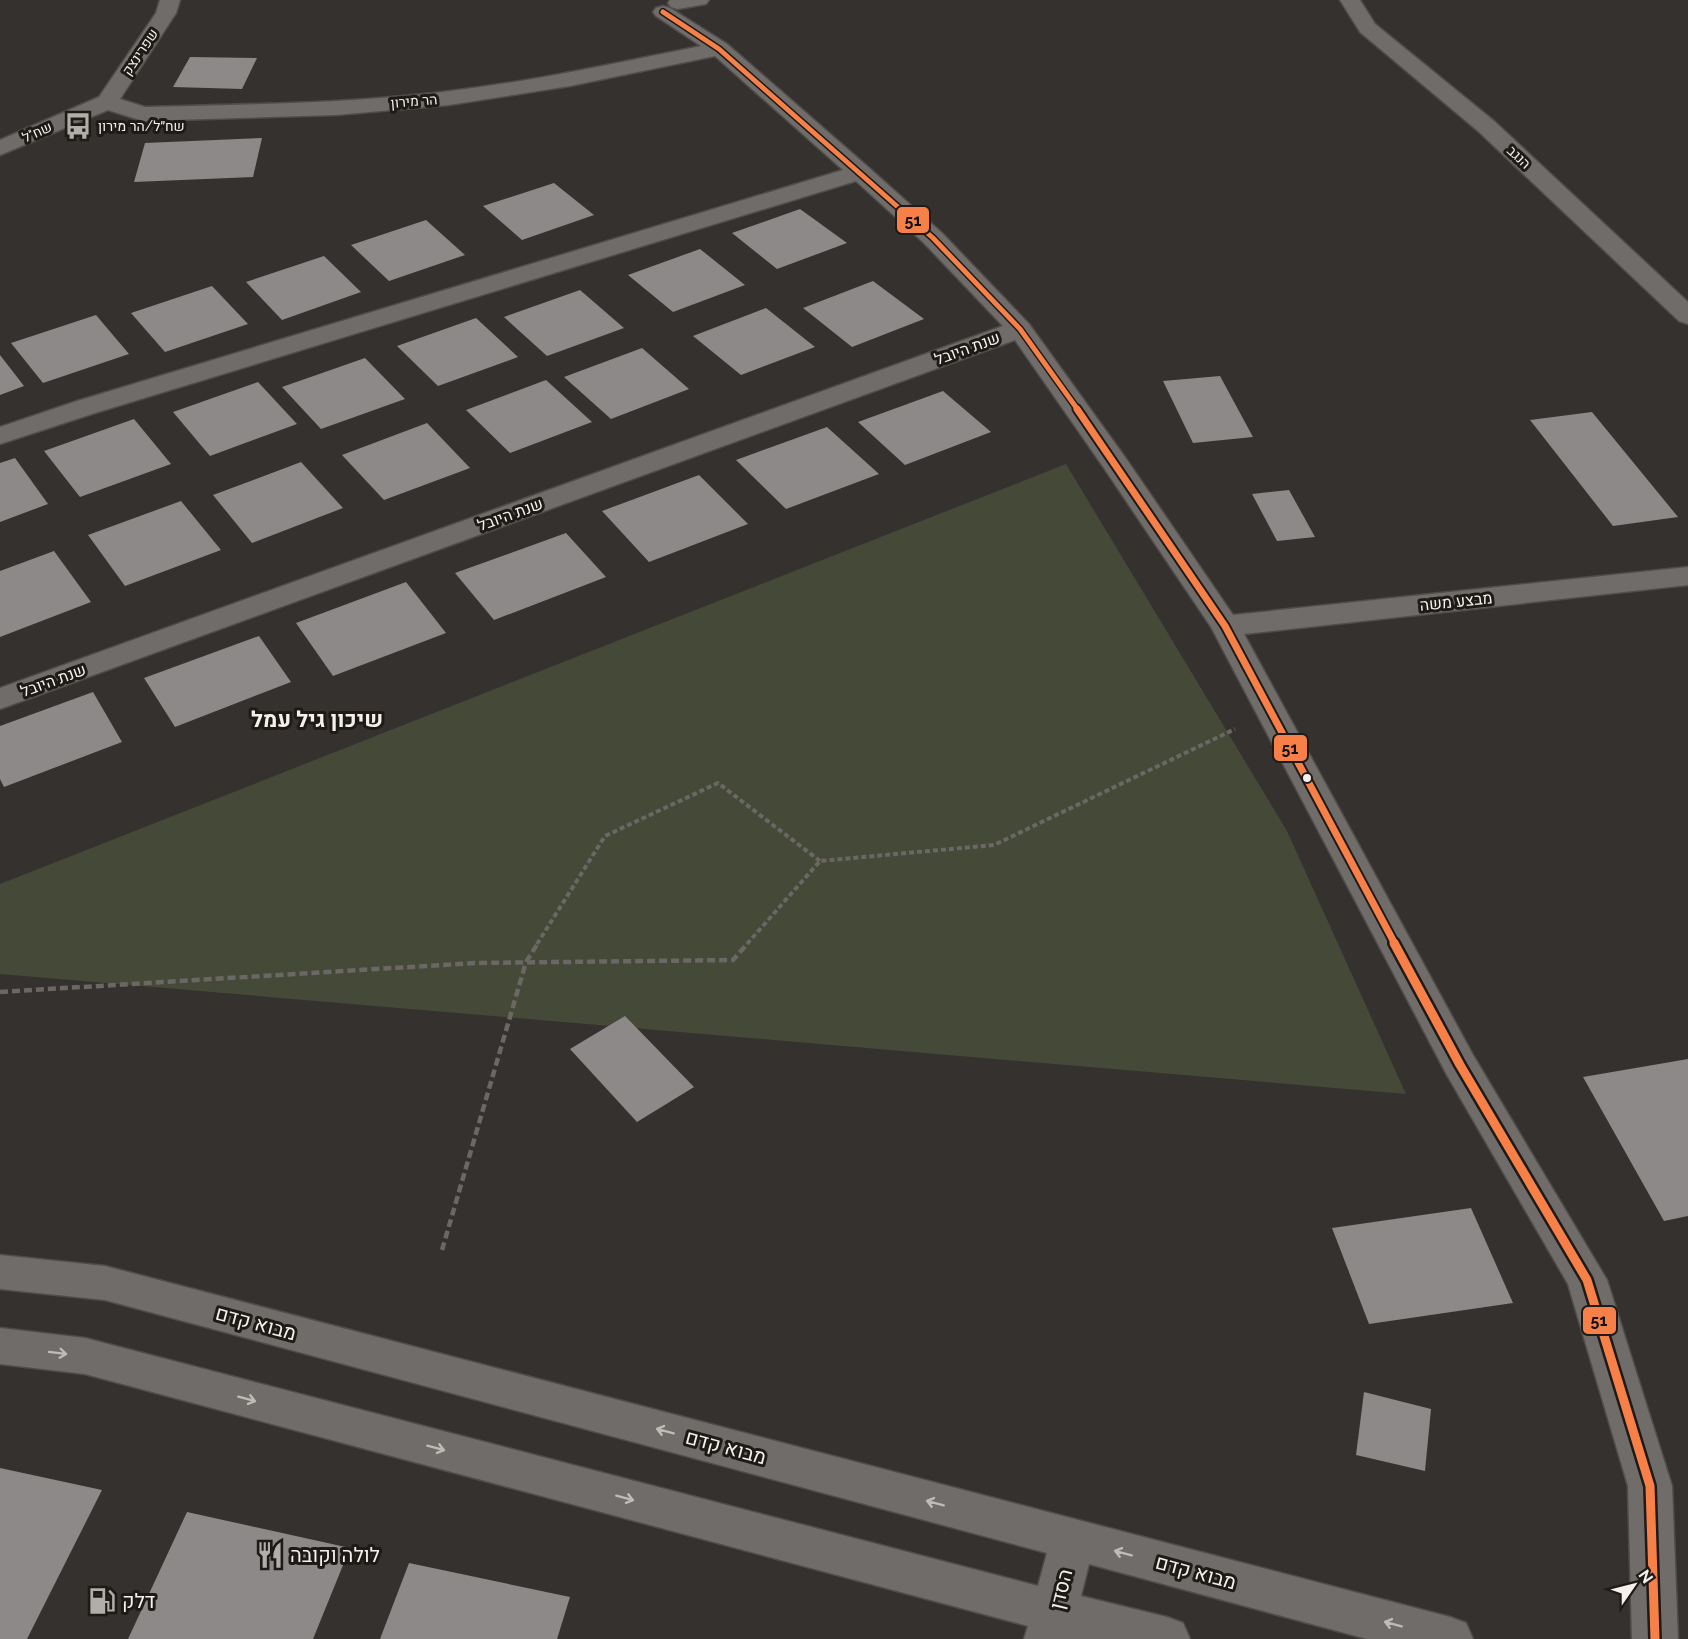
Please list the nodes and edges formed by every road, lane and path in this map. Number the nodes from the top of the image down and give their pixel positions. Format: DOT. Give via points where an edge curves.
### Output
graph roads {
  1 [pos="170,0"];
  2 [pos="699,0"];
  3 [pos="1350,0"];
  4 [pos="666,4"];
  5 [pos="719,50"];
  6 [pos="107,102"];
  7 [pos="0,148"];
  8 [pos="860,172"];
  9 [pos="1688,316"];
  10 [pos="1020,328"];
  11 [pos="0,436"];
  12 [pos="1688,576"];
  13 [pos="1225,626"];
  14 [pos="0,699"];
  15 [pos="1271,712"];
  16 [pos="820,861"];
  17 [pos="526,962"];
  18 [pos="0,992"];
  19 [pos="442,1250"];
  20 [pos="0,1272"];
  21 [pos="0,1346"];
  22 [pos="1073,1539"];
  23 [pos="1051,1625"];
  24 [pos="1167,1639"];
  25 [pos="1450,1639"];
  26 [pos="1655,1639"];
  1 -- 6 [label="street, שפרינצק" via="166,13"];
  2 -- 4 [label="street"];
  3 -- 9 [label="street, הנגב" via="1367,28 1486,126"];
  4 -- 5 [label="street"];
  5 -- 6 [label="street, הר מירון" via="448,98 336,108 143,114"];
  5 -- 8 [label="street"];
  6 -- 7 [label="street, שח\"ל"];
  8 -- 10 [label="street" via="933,238"];
  8 -- 11 [label="street"];
  10 -- 13 [label="street"];
  10 -- 14 [label="street, שנת היובל"];
  12 -- 13 [label="street, מבצע משה"];
  13 -- 15 [label="street"];
  15 -- 16 [label="path" via="994,845"];
  15 -- 26 [label="street" via="1460,1065 1587,1280 1650,1486"];
  16 -- 17 [label="path" via="733,960"];
  16 -- 17 [label="path" via="717,783 605,836"];
  17 -- 18 [label="path"];
  17 -- 19 [label="path"];
  22 -- 20 [label="street, מבוא קדם, one-way" via="105,1283"];
  21 -- 23 [label="street, one-way" via="85,1356"];
  22 -- 23 [label="street, הסדן"];
  25 -- 22 [label="street, מבוא קדם, one-way"];
  23 -- 24 [label="street"];
}
